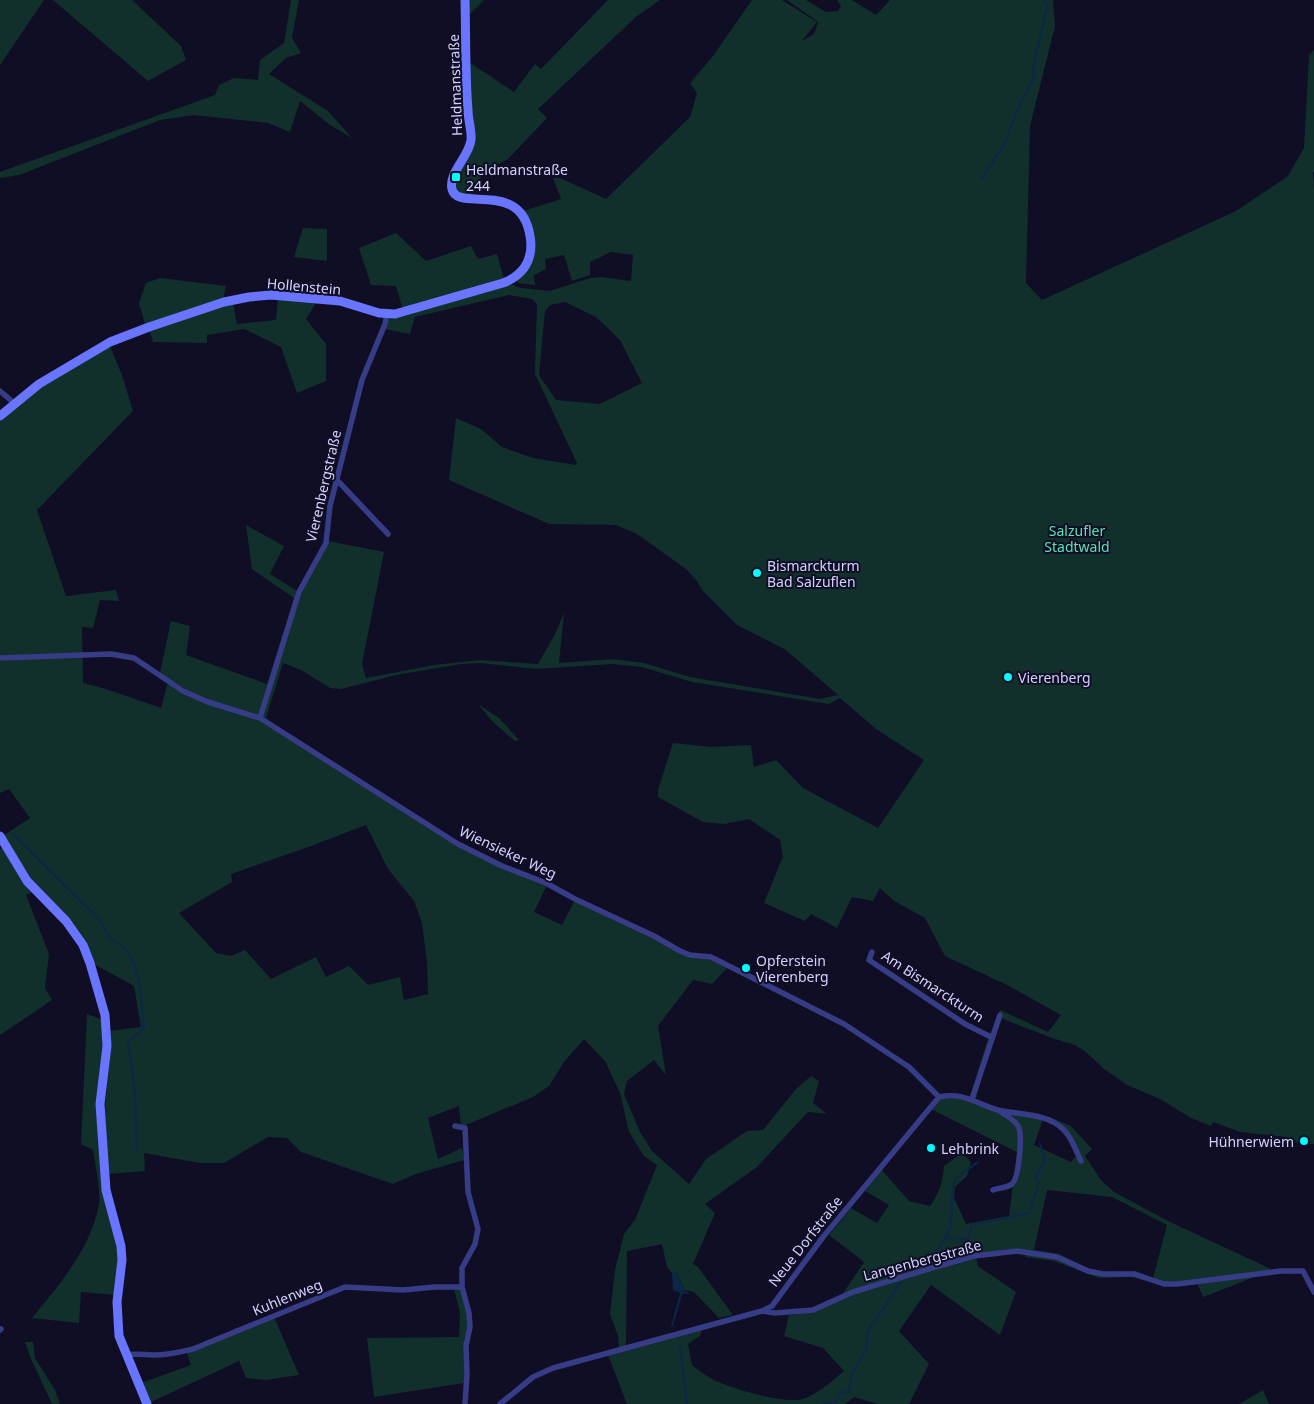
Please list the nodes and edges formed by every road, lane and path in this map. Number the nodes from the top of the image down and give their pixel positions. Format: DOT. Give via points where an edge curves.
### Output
graph roads {
  1 [pos="465,0"];
  2 [pos="512,204"];
  3 [pos="387,314"];
  4 [pos="0,391"];
  5 [pos="14,402"];
  6 [pos="0,416"];
  7 [pos="337,480"];
  8 [pos="388,534"];
  9 [pos="0,658"];
  10 [pos="260,718"];
  11 [pos="0,836"];
  12 [pos="872,952"];
  13 [pos="1000,1015"];
  14 [pos="992,1038"];
  15 [pos="939,1097"];
  16 [pos="972,1099"];
  17 [pos="998,1110"];
  18 [pos="455,1126"];
  19 [pos="1081,1161"];
  20 [pos="993,1190"];
  21 [pos="462,1287"];
  22 [pos="1314,1292"];
  23 [pos="762,1311"];
  24 [pos="126,1355"];
  25 [pos="147,1404"];
  26 [pos="465,1404"];
  27 [pos="500,1404"];
  1 -- 2 [label="main road, Heldmanstraße" via="471,139 468,154 454,176 452,189 461,198 497,199"];
  2 -- 3 [label="main road, Hollenstein" via="524,219 532,245 527,264 520,273 503,283"];
  3 -- 5 [label="main road, Hollenstein" via="340,301 249,296 110,342"];
  3 -- 7 [label="street, Vierenbergstraße" via="362,380"];
  4 -- 5 [label="street"];
  5 -- 6 [label="main road, Hollenstein"];
  7 -- 8 [label="street"];
  7 -- 10 [label="street, Vierenbergstraße" via="326,543 299,592"];
  9 -- 10 [label="street, Wiensieker Weg" via="120,655 134,658 184,691"];
  10 -- 15 [label="street, Wiensieker Weg" via="458,844 546,883 680,951 711,958 844,1024 909,1067"];
  11 -- 24 [label="main road" via="26,881 66,922 83,945 100,996 107,1032 100,1104 106,1190 122,1246 117,1327"];
  12 -- 14 [label="street, Am Bismarckturm" via="869,960 965,1024"];
  13 -- 14 [label="street, Am Bismarckturm"];
  14 -- 16 [label="street, Am Bismarckturm"];
  15 -- 16 [label="street" via="954,1095"];
  15 -- 23 [label="street, Neue Dorfstraße" via="823,1237 772,1306"];
  16 -- 17 [label="street"];
  17 -- 19 [label="street" via="1040,1117 1053,1123 1069,1136"];
  17 -- 20 [label="street" via="1018,1125 1021,1141 1014,1181 1009,1186"];
  18 -- 21 [label="street" via="464,1128 468,1192 478,1229 475,1244 462,1268"];
  21 -- 24 [label="street, Kuhlenweg" via="403,1290 345,1287 193,1349 172,1354"];
  21 -- 26 [label="street" via="470,1327 466,1346"];
  22 -- 23 [label="street, Langenbergstraße" via="1303,1271 1164,1284 1134,1274 1088,1271 1057,1257 1017,1251 974,1256 925,1270 854,1292 813,1310"];
  23 -- 27 [label="street, Neue Dorfstraße" via="553,1368 533,1377"];
  24 -- 25 [label="main road"];
}
